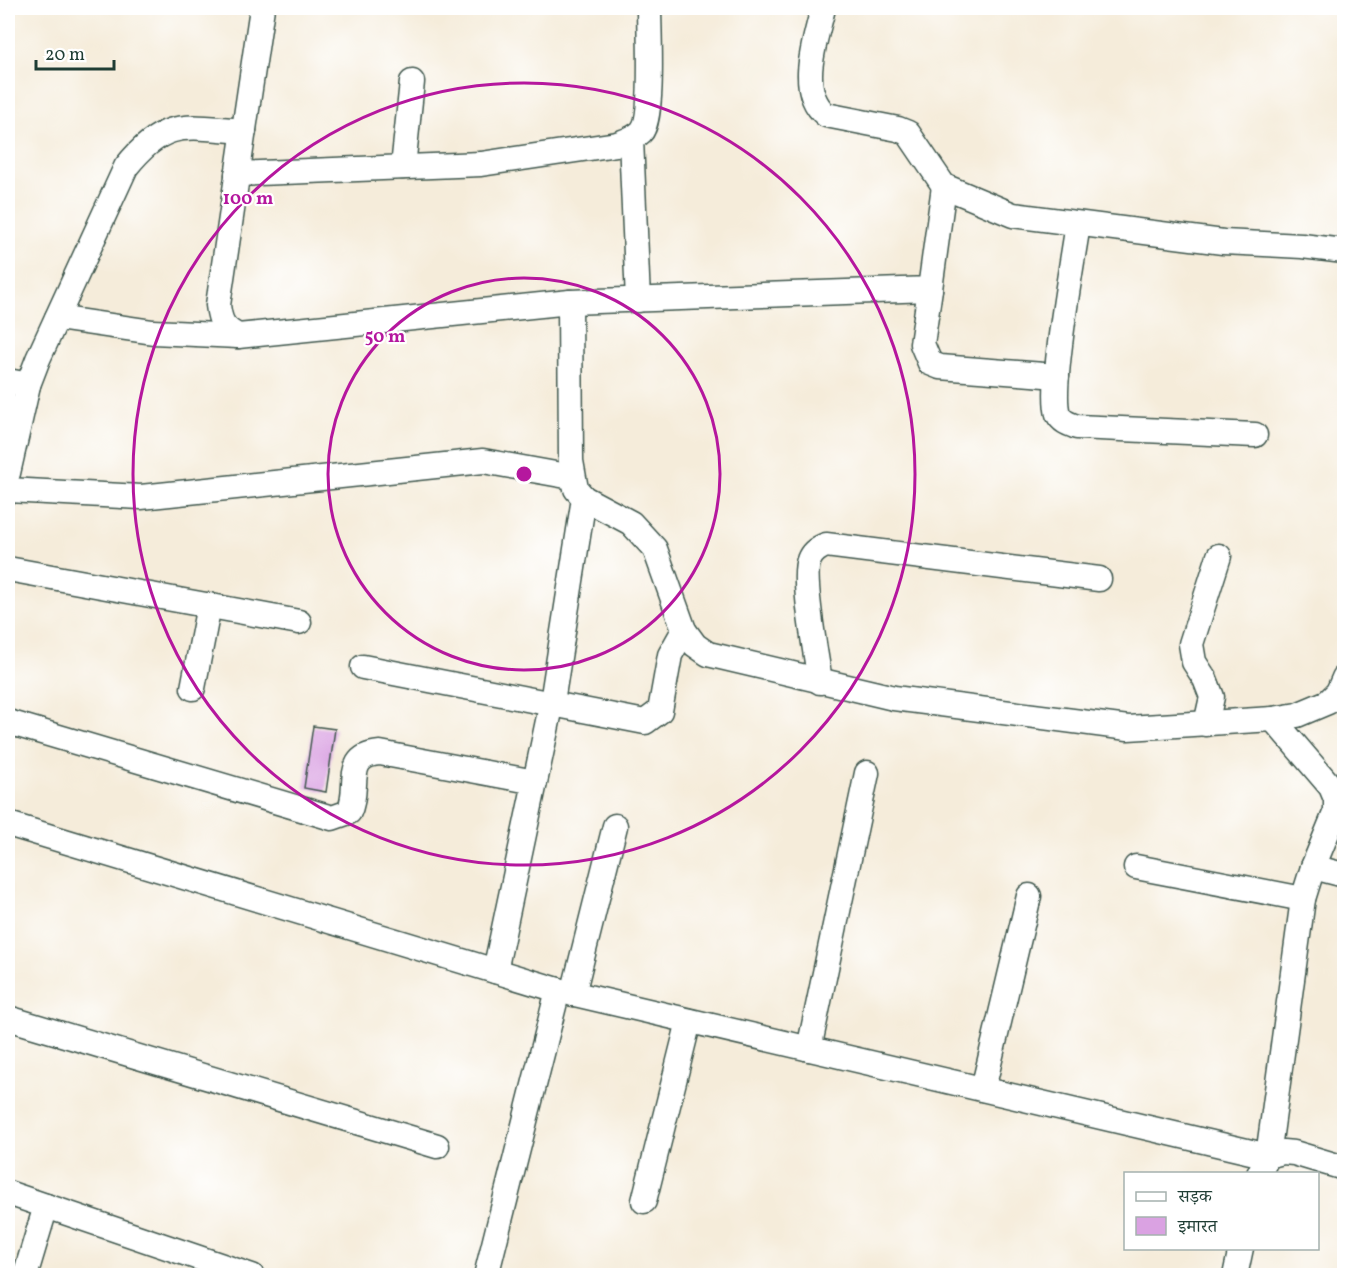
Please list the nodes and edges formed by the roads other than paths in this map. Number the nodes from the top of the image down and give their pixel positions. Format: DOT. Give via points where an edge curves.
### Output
graph roads {
  1 [pos="262,8"];
  2 [pos="649,8"];
  3 [pos="823,8"];
  4 [pos="412,82"];
  5 [pos="244,130"];
  6 [pos="631,139"];
  7 [pos="403,167"];
  8 [pos="237,174"];
  9 [pos="944,186"];
  10 [pos="1078,224"];
  11 [pos="1344,251"];
  12 [pos="930,289"];
  13 [pos="638,300"];
  14 [pos="570,302"];
  15 [pos="57,318"];
  16 [pos="238,336"];
  17 [pos="1057,376"];
  18 [pos="18,383"];
  19 [pos="1255,435"];
  20 [pos="8,473"];
  21 [pos="572,477"];
  22 [pos="8,490"];
  23 [pos="584,498"];
  24 [pos="1219,556"];
  25 [pos="8,569"];
  26 [pos="1099,579"];
  27 [pos="209,605"];
  28 [pos="300,622"];
  29 [pos="684,630"];
  30 [pos="363,667"];
  31 [pos="1344,678"];
  32 [pos="820,682"];
  33 [pos="193,688"];
  34 [pos="552,702"];
  35 [pos="1273,719"];
  36 [pos="8,722"];
  37 [pos="1206,724"];
  38 [pos="867,773"];
  39 [pos="535,782"];
  40 [pos="8,824"];
  41 [pos="615,826"];
  42 [pos="1136,867"];
  43 [pos="1312,867"];
  44 [pos="1344,874"];
  45 [pos="1029,896"];
  46 [pos="1303,899"];
  47 [pos="495,971"];
  48 [pos="566,992"];
  49 [pos="8,1018"];
  50 [pos="689,1021"];
  51 [pos="809,1049"];
  52 [pos="983,1089"];
  53 [pos="437,1146"];
  54 [pos="1264,1165"];
  55 [pos="1344,1168"];
  56 [pos="8,1192"];
  57 [pos="644,1202"];
  58 [pos="46,1206"];
  59 [pos="1241,1250"];
  60 [pos="25,1275"];
  61 [pos="252,1275"];
  62 [pos="486,1275"];
  63 [pos="1235,1275"];
  1 -- 5 [label="street"];
  2 -- 6 [label="street" via="649,112 643,130"];
  3 -- 9 [label="street" via="810,76 817,107 826,115 908,133"];
  4 -- 7 [label="street"];
  5 -- 8 [label="street"];
  5 -- 15 [label="street" via="179,127 158,134 142,147 126,167"];
  6 -- 7 [label="street" via="481,164"];
  6 -- 13 [label="street"];
  7 -- 8 [label="street"];
  8 -- 16 [label="street" via="218,305 225,330"];
  9 -- 10 [label="street" via="1013,215"];
  9 -- 12 [label="street"];
  10 -- 11 [label="street" via="1223,242"];
  10 -- 17 [label="street"];
  12 -- 13 [label="street"];
  12 -- 17 [label="street" via="922,344 930,363"];
  13 -- 14 [label="street"];
  14 -- 16 [label="street"];
  14 -- 21 [label="street"];
  15 -- 16 [label="street" via="153,332"];
  15 -- 18 [label="street"];
  17 -- 19 [label="street" via="1059,414 1064,422 1077,427"];
  18 -- 20 [label="street"];
  21 -- 22 [label="street" via="483,461 141,497"];
  21 -- 23 [label="street"];
  23 -- 29 [label="street" via="631,523 655,549"];
  23 -- 34 [label="street"];
  24 -- 37 [label="street" via="1191,644 1194,662 1212,698"];
  25 -- 27 [label="street"];
  26 -- 32 [label="street" via="826,545 808,561 807,580"];
  27 -- 28 [label="street"];
  27 -- 33 [label="street"];
  29 -- 32 [label="street" via="708,654"];
  29 -- 34 [label="street" via="670,655 660,711 653,718 634,721"];
  30 -- 34 [label="street"];
  31 -- 35 [label="street" via="1328,702 1297,715"];
  32 -- 37 [label="street" via="894,698 1104,726"];
  34 -- 39 [label="street"];
  35 -- 37 [label="street"];
  35 -- 43 [label="street" via="1331,787 1336,799 1336,811"];
  36 -- 39 [label="street" via="332,818 349,812 354,803 356,767 369,754"];
  38 -- 51 [label="street"];
  39 -- 47 [label="street"];
  40 -- 47 [label="street"];
  41 -- 48 [label="street"];
  42 -- 46 [label="street"];
  43 -- 44 [label="street"];
  43 -- 46 [label="street"];
  45 -- 52 [label="street"];
  46 -- 54 [label="street"];
  47 -- 48 [label="street"];
  48 -- 50 [label="street"];
  48 -- 62 [label="street"];
  49 -- 53 [label="street"];
  50 -- 51 [label="street"];
  50 -- 57 [label="street"];
  51 -- 52 [label="street"];
  52 -- 54 [label="street"];
  54 -- 55 [label="street" via="1283,1152"];
  56 -- 58 [label="street"];
  58 -- 60 [label="street"];
  58 -- 61 [label="street"];
  59 -- 63 [label="street"];
}
